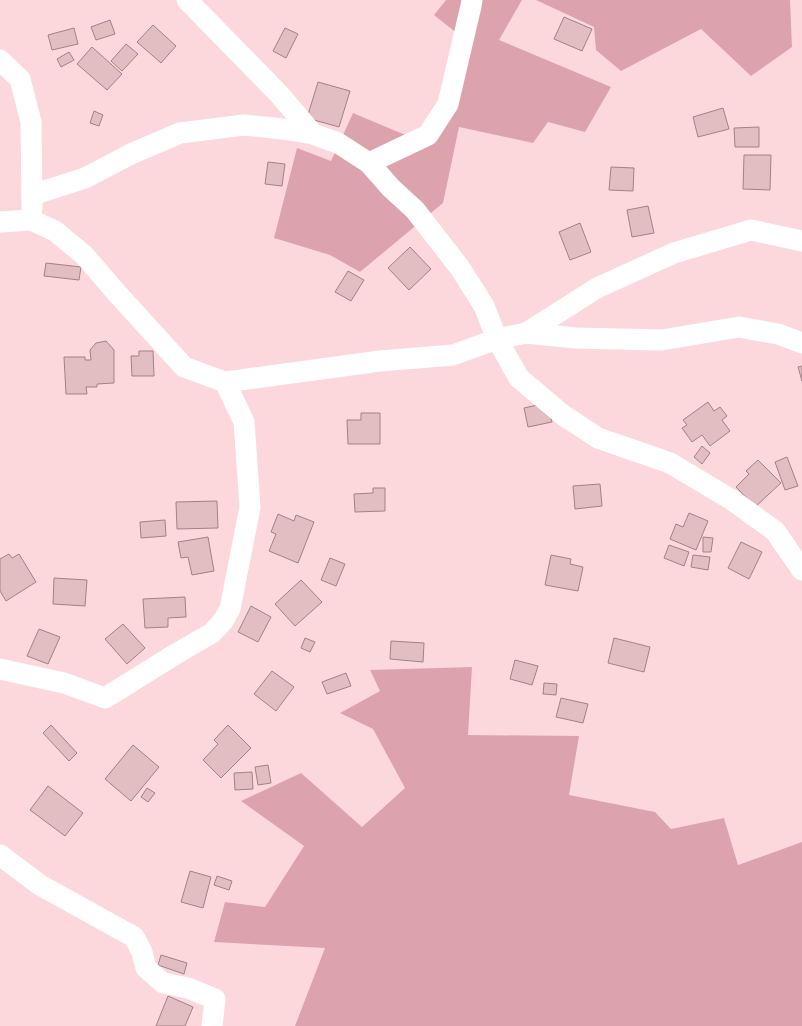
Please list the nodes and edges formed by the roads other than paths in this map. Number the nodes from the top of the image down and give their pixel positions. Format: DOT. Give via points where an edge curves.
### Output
graph roads {
  1 [pos="472,0"];
  2 [pos="191,1"];
  3 [pos="0,60"];
  4 [pos="313,134"];
  5 [pos="369,163"];
  6 [pos="32,195"];
  7 [pos="31,220"];
  8 [pos="0,222"];
  9 [pos="802,241"];
  10 [pos="526,333"];
  11 [pos="497,339"];
  12 [pos="802,343"];
  13 [pos="225,382"];
  14 [pos="801,567"];
  15 [pos="0,669"];
  16 [pos="0,854"];
  17 [pos="212,1026"];
  1 -- 5 [label="street" via="448,104 428,135"];
  2 -- 4 [label="street"];
  3 -- 6 [label="street" via="20,79 32,122"];
  4 -- 5 [label="street" via="338,143"];
  4 -- 6 [label="street" via="244,125 180,133 133,153 85,178"];
  5 -- 11 [label="street" via="415,210 460,268 484,306"];
  6 -- 7 [label="street"];
  7 -- 8 [label="street"];
  7 -- 13 [label="street" via="55,231 84,255 184,367"];
  9 -- 10 [label="street" via="751,230 674,253 597,288"];
  10 -- 11 [label="street"];
  10 -- 12 [label="street" via="576,338 662,340 739,327 778,334"];
  11 -- 13 [label="street" via="453,355 380,361"];
  11 -- 14 [label="street" via="519,378 562,415 598,438 670,463 732,500 775,531"];
  13 -- 15 [label="street" via="244,422 250,506 230,609 223,621 212,633 105,698 64,683"];
  16 -- 17 [label="street" via="40,885 134,937 142,952 146,968 163,983 188,988 215,1000"];
}
